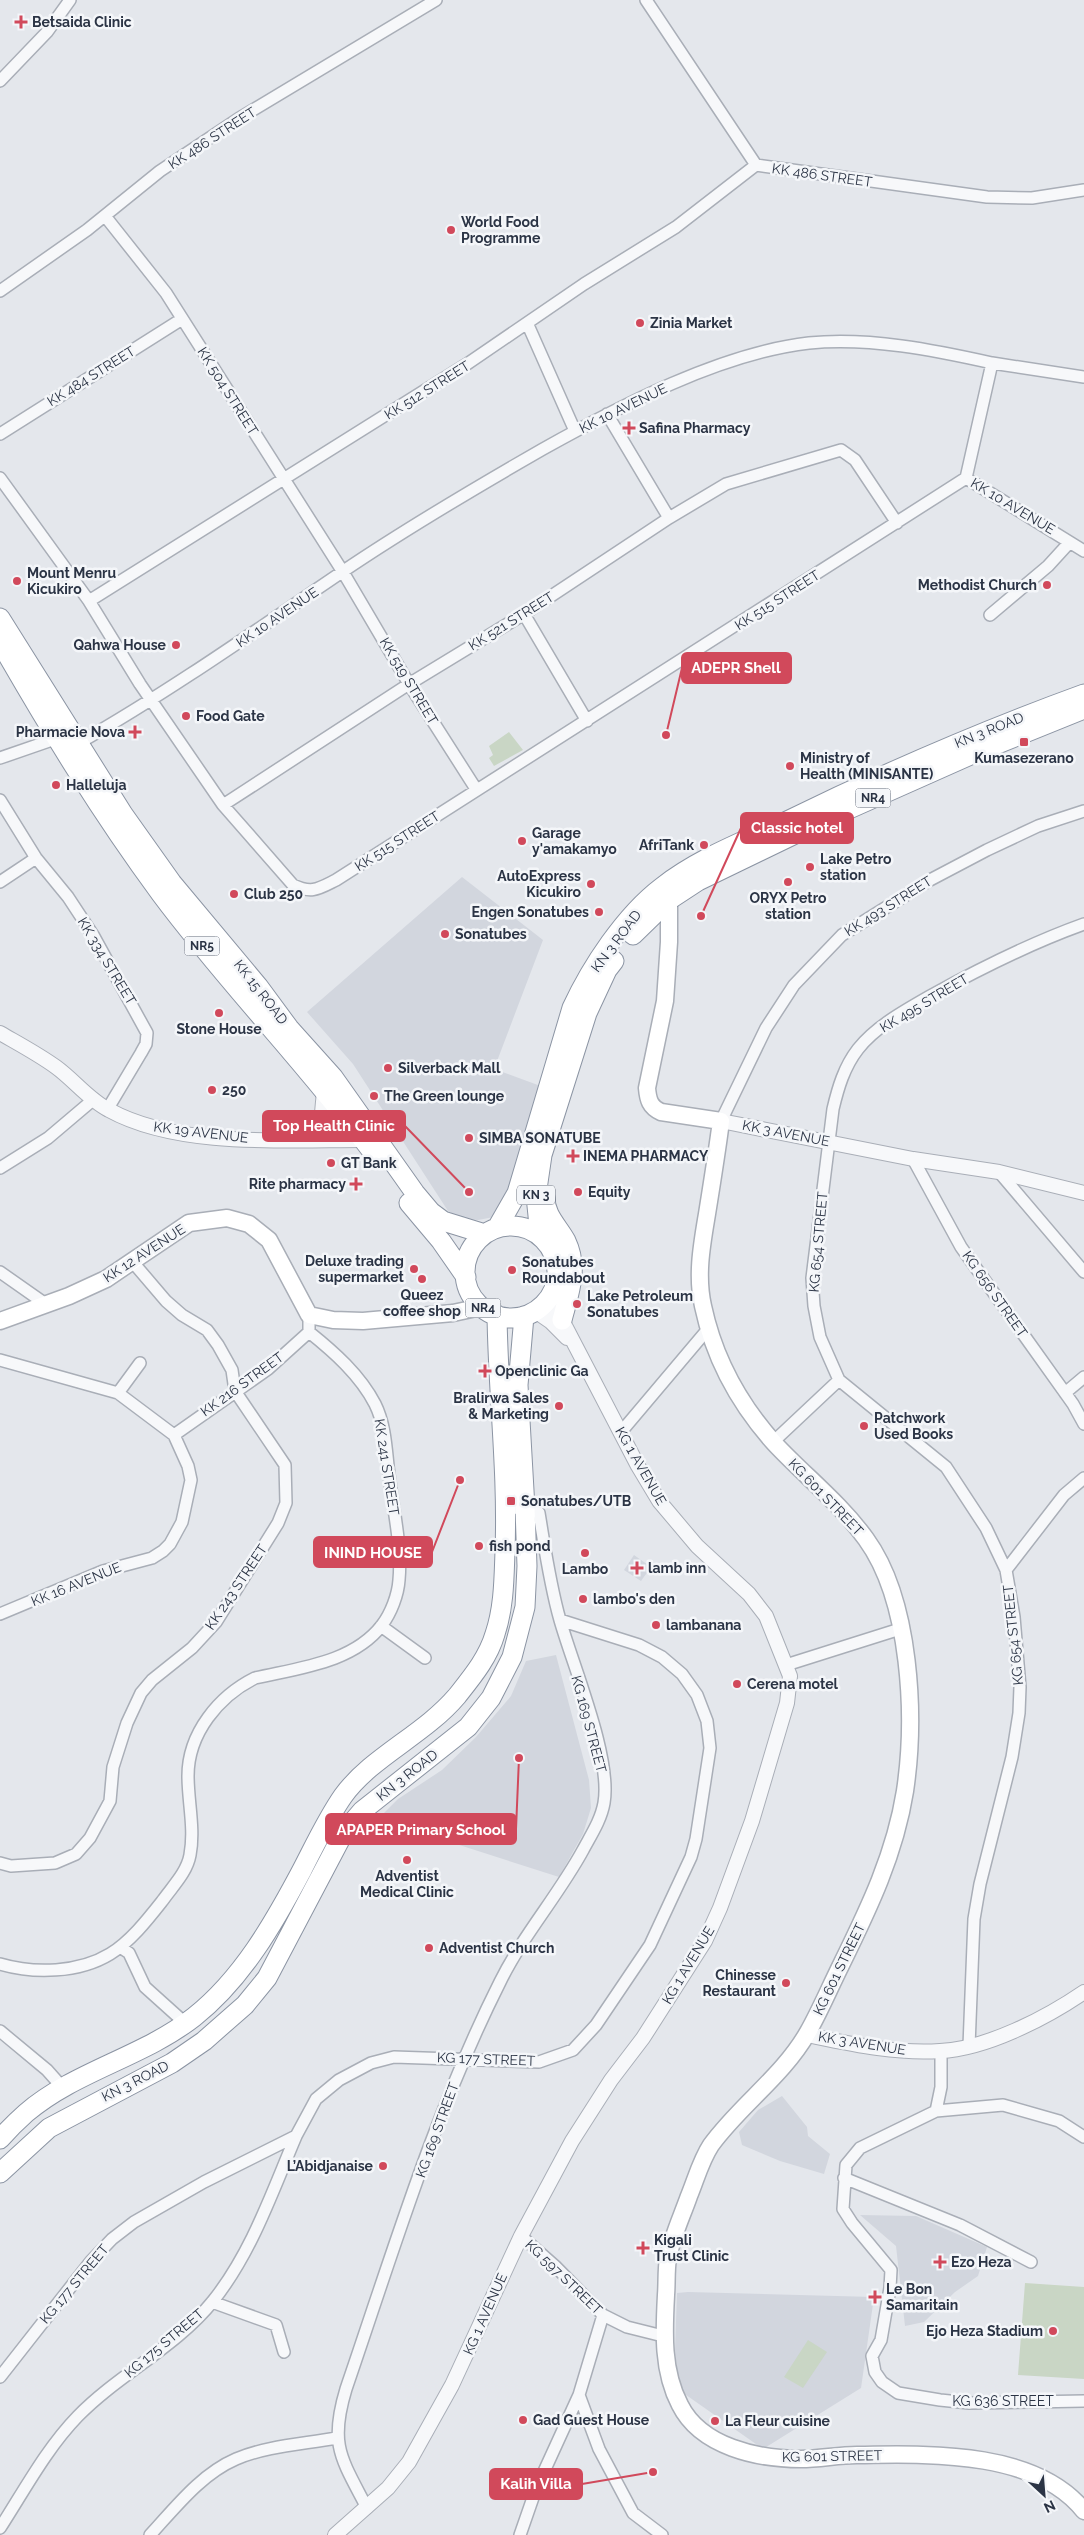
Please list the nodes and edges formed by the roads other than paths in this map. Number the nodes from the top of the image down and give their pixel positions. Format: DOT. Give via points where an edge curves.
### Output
graph roads {
  1 [pos="70,0"];
  2 [pos="436,0"];
  3 [pos="646,0"];
  4 [pos="0,81"];
  5 [pos="756,165"];
  6 [pos="1084,190"];
  7 [pos="105,216"];
  8 [pos="0,291"];
  9 [pos="182,319"];
  10 [pos="528,325"];
  11 [pos="992,363"];
  12 [pos="1084,377"];
  13 [pos="607,414"];
  14 [pos="575,431"];
  15 [pos="0,434"];
  16 [pos="0,478"];
  17 [pos="966,478"];
  18 [pos="284,480"];
  19 [pos="669,518"];
  20 [pos="897,523"];
  21 [pos="1070,543"];
  22 [pos="1084,551"];
  23 [pos="343,572"];
  24 [pos="89,601"];
  25 [pos="524,614"];
  26 [pos="990,615"];
  27 [pos="0,618"];
  28 [pos="0,642"];
  29 [pos="409,684"];
  30 [pos="1084,694"];
  31 [pos="152,701"];
  32 [pos="1084,709"];
  33 [pos="587,721"];
  34 [pos="55,739"];
  35 [pos="79,743"];
  36 [pos="0,758"];
  37 [pos="476,790"];
  38 [pos="0,800"];
  39 [pos="223,805"];
  40 [pos="1084,811"];
  41 [pos="36,858"];
  42 [pos="0,882"];
  43 [pos="665,894"];
  44 [pos="649,918"];
  45 [pos="1084,924"];
  46 [pos="669,942"];
  47 [pos="0,1033"];
  48 [pos="324,1091"];
  49 [pos="94,1100"];
  50 [pos="107,1110"];
  51 [pos="722,1122"];
  52 [pos="311,1140"];
  53 [pos="364,1140"];
  54 [pos="828,1141"];
  55 [pos="537,1159"];
  56 [pos="913,1159"];
  57 [pos="0,1168"];
  58 [pos="998,1172"];
  59 [pos="1084,1192"];
  60 [pos="491,1231"];
  61 [pos="540,1235"];
  62 [pos="131,1260"];
  63 [pos="0,1272"];
  64 [pos="1084,1272"];
  65 [pos="466,1277"];
  66 [pos="46,1305"];
  67 [pos="536,1309"];
  68 [pos="489,1311"];
  69 [pos="562,1320"];
  70 [pos="0,1321"];
  71 [pos="309,1324"];
  72 [pos="708,1329"];
  73 [pos="575,1348"];
  74 [pos="0,1360"];
  75 [pos="140,1363"];
  76 [pos="1084,1377"];
  77 [pos="839,1380"];
  78 [pos="509,1385"];
  79 [pos="235,1391"];
  80 [pos="118,1393"];
  81 [pos="1065,1393"];
  82 [pos="1084,1424"];
  83 [pos="620,1432"];
  84 [pos="174,1435"];
  85 [pos="773,1442"];
  86 [pos="1084,1478"];
  87 [pos="516,1508"];
  88 [pos="1006,1570"];
  89 [pos="0,1614"];
  90 [pos="560,1620"];
  91 [pos="381,1626"];
  92 [pos="900,1629"];
  93 [pos="426,1658"];
  94 [pos="786,1665"];
  95 [pos="0,1863"];
  96 [pos="120,1947"];
  97 [pos="0,1964"];
  98 [pos="1084,1992"];
  99 [pos="185,2023"];
  100 [pos="0,2031"];
  101 [pos="807,2035"];
  102 [pos="969,2046"];
  103 [pos="941,2052"];
  104 [pos="464,2058"];
  105 [pos="63,2088"];
  106 [pos="936,2112"];
  107 [pos="296,2136"];
  108 [pos="1084,2137"];
  109 [pos="0,2139"];
  110 [pos="0,2172"];
  111 [pos="844,2178"];
  112 [pos="521,2236"];
  113 [pos="1031,2262"];
  114 [pos="212,2302"];
  115 [pos="603,2316"];
  116 [pos="664,2336"];
  117 [pos="284,2352"];
  118 [pos="0,2376"];
  119 [pos="579,2395"];
  120 [pos="1084,2401"];
  121 [pos="336,2438"];
  122 [pos="367,2508"];
  123 [pos="1084,2511"];
  124 [pos="0,2528"];
  125 [pos="150,2535"];
  126 [pos="335,2535"];
  127 [pos="520,2535"];
  128 [pos="662,2535"];
  1 -- 4 [label="street" via="47,32"];
  2 -- 7 [label="street, KK 486 STREET" via="238,119 160,171"];
  3 -- 5 [label="street, KK 486 STREET"];
  5 -- 6 [label="street, KK 486 STREET" via="987,197 1032,198"];
  5 -- 10 [label="street, KK 512 STREET" via="676,227 584,284"];
  7 -- 8 [label="street, KK 486 STREET"];
  7 -- 9 [label="street, KK 504 STREET" via="141,259"];
  9 -- 15 [label="street, KK 484 STREET"];
  9 -- 18 [label="street, KK 504 STREET"];
  10 -- 14 [label="street"];
  10 -- 18 [label="street, KK 512 STREET"];
  11 -- 12 [label="street"];
  11 -- 13 [label="street, KK 10 AVENUE" via="873,344 806,344 756,353 672,384"];
  11 -- 17 [label="street, KK 10 AVENUE"];
  13 -- 14 [label="street, KK 10 AVENUE"];
  13 -- 19 [label="street"];
  14 -- 23 [label="street, KK 10 AVENUE" via="512,466"];
  16 -- 24 [label="street"];
  17 -- 20 [label="street, KK 515 STREET"];
  17 -- 21 [label="street, KK 10 AVENUE"];
  18 -- 23 [label="street, KK 504 STREET"];
  18 -- 24 [label="street, KK 512 STREET"];
  19 -- 20 [label="street, KK 521 STREET" via="726,484 841,450 855,460"];
  19 -- 25 [label="street, KK 521 STREET"];
  20 -- 33 [label="street, KK 515 STREET"];
  21 -- 22 [label="street, KK 10 AVENUE"];
  21 -- 26 [label="street"];
  23 -- 29 [label="street, KK 519 STREET"];
  23 -- 31 [label="street, KK 10 AVENUE"];
  24 -- 31 [label="street"];
  25 -- 29 [label="street, KK 521 STREET"];
  25 -- 33 [label="street"];
  27 -- 35 [label="highway, KK 15 ROAD / NR5"];
  28 -- 34 [label="highway, KK 15 ROAD / NR5"];
  29 -- 37 [label="street, KK 519 STREET"];
  29 -- 39 [label="street, KK 521 STREET"];
  30 -- 43 [label="highway, KN 3 ROAD / NR4" via="987,730 734,844"];
  31 -- 35 [label="street, KK 10 AVENUE"];
  31 -- 39 [label="street"];
  32 -- 43 [label="highway, KN 3 ROAD / NR4" via="822,820"];
  33 -- 37 [label="street, KK 515 STREET"];
  34 -- 36 [label="street"];
  34 -- 48 [label="highway, KK 15 ROAD / NR5" via="161,894"];
  35 -- 60 [label="highway, KK 15 ROAD / NR5" via="123,814 172,883 289,1028 333,1077 431,1212 450,1224"];
  37 -- 39 [label="street, KK 515 STREET" via="316,890 304,890 293,885"];
  38 -- 41 [label="street, KK 334 STREET"];
  40 -- 51 [label="street, KK 493 STREET" via="1038,826 987,850 930,880 842,935 794,985 766,1028"];
  41 -- 42 [label="street"];
  41 -- 50 [label="street, KK 334 STREET" via="68,897 93,935 147,1033 142,1053"];
  43 -- 44 [label="highway, KN 3 ROAD / NR4"];
  43 -- 46 [label="main road, KK 3 AVENUE"];
  43 -- 55 [label="highway, KN 3 ROAD" via="626,923 583,985 572,1008"];
  44 -- 46 [label="main road"];
  44 -- 55 [label="highway, KN 3 ROAD / NR4" via="607,970 587,1012"];
  45 -- 54 [label="street, KK 495 STREET" via="968,975 914,1005 870,1036 857,1050 838,1086"];
  46 -- 51 [label="main road, KK 3 AVENUE" via="665,1001 647,1088 648,1100 653,1108 662,1112"];
  47 -- 49 [label="street, KK 19 AVENUE" via="56,1067"];
  48 -- 52 [label="street" via="322,1113"];
  48 -- 53 [label="highway, KK 15 ROAD / NR5"];
  49 -- 50 [label="street, KK 19 AVENUE"];
  49 -- 57 [label="street" via="48,1138"];
  50 -- 52 [label="street, KK 19 AVENUE" via="136,1123 171,1132"];
  51 -- 54 [label="street, KK 3 AVENUE"];
  51 -- 72 [label="main road, KG 601 STREET" via="699,1274"];
  52 -- 53 [label="street, KK 19 AVENUE"];
  53 -- 65 [label="highway, KK 15 ROAD / NR5"];
  54 -- 56 [label="street, KK 3 AVENUE"];
  54 -- 77 [label="street, KG 654 STREET" via="812,1278 820,1337"];
  55 -- 60 [label="highway, KN 3"];
  55 -- 61 [label="highway, KN 3"];
  55 -- 69 [label="highway" via="544,1178 545,1202 550,1218 566,1241 572,1258 573,1274"];
  56 -- 58 [label="street, KK 3 AVENUE"];
  56 -- 81 [label="street, KG 656 STREET" via="961,1247"];
  58 -- 59 [label="street, KK 3 AVENUE"];
  58 -- 64 [label="street"];
  60 -- 61 [label="highway" via="512,1226 527,1228"];
  60 -- 65 [label="highway" via="473,1246 467,1261"];
  61 -- 67 [label="highway, NR4" via="556,1260 557,1276"];
  62 -- 66 [label="main road, KK 12 AVENUE" via="106,1278"];
  62 -- 71 [label="main road, KK 12 AVENUE" via="189,1223 208,1219 240,1221 260,1231 269,1240"];
  62 -- 79 [label="street, KK 243 STREET" via="166,1301 207,1330 232,1370"];
  63 -- 66 [label="street"];
  65 -- 68 [label="highway, NR4" via="471,1294"];
  66 -- 70 [label="main road, KK 12 AVENUE"];
  67 -- 68 [label="highway, NR4" via="510,1318"];
  67 -- 69 [label="street, KG 1 AVENUE"];
  67 -- 73 [label="street, KG 1 AVENUE"];
  67 -- 78 [label="highway, NR4"];
  68 -- 71 [label="main road"];
  68 -- 78 [label="highway, NR4"];
  69 -- 73 [label="street, KG 1 AVENUE"];
  71 -- 79 [label="street, KK 216 STREET" via="268,1369"];
  71 -- 91 [label="street, KK 241 STREET" via="356,1377 382,1420 400,1581 392,1607"];
  72 -- 83 [label="street"];
  72 -- 85 [label="main road, KG 601 STREET" via="737,1394"];
  73 -- 83 [label="street, KG 1 AVENUE"];
  74 -- 80 [label="street, KK 16 AVENUE"];
  75 -- 80 [label="street"];
  76 -- 81 [label="street"];
  77 -- 85 [label="street"];
  77 -- 88 [label="street, KG 654 STREET" via="946,1467 986,1528"];
  78 -- 87 [label="highway, KN 3 ROAD / NR4"];
  79 -- 84 [label="street, KK 216 STREET"];
  79 -- 95 [label="street, KK 243 STREET" via="285,1465 286,1503 278,1523 216,1622 141,1693 113,1767 110,1801 90,1838 76,1854 55,1863 11,1866"];
  80 -- 84 [label="street, KK 16 AVENUE"];
  81 -- 82 [label="street, KG 656 STREET"];
  83 -- 94 [label="street, KG 1 AVENUE" via="659,1501 697,1546 749,1594 766,1616"];
  84 -- 89 [label="street, KK 16 AVENUE" via="191,1480 182,1522 170,1544 152,1558 103,1571"];
  85 -- 92 [label="main road, KG 601 STREET" via="866,1539 892,1590"];
  86 -- 88 [label="street" via="1064,1495"];
  87 -- 90 [label="street, KG 169 STREET" via="535,1509 539,1513"];
  87 -- 99 [label="highway, KN 3 ROAD / NR4" via="495,1636 480,1667 429,1725 368,1771 344,1795 253,1952 217,1997"];
  87 -- 110 [label="highway, KN 3 ROAD / NR4" via="527,1566 525,1607 512,1657 491,1698 474,1720 362,1812 344,1832 267,1978 246,2004 204,2041 172,2063 49,2128"];
  88 -- 102 [label="street, KG 654 STREET" via="1014,1617 1019,1713 1012,1758 974,1919"];
  90 -- 104 [label="street, KG 169 STREET" via="600,1750 605,1781 604,1802 597,1824 566,1881 500,1980"];
  90 -- 104 [label="street, KG 177 STREET" via="639,1645 662,1657 697,1694 707,1721 710,1748 696,1839 650,1946 596,2025 573,2050 539,2062"];
  91 -- 93 [label="street"];
  91 -- 96 [label="street, KK 241 STREET" via="361,1644 340,1656 255,1678 214,1707 202,1727 188,1764 192,1840 184,1872 150,1917"];
  92 -- 94 [label="street"];
  92 -- 101 [label="main road, KG 601 STREET" via="911,1712 910,1757 902,1814 879,1888"];
  94 -- 112 [label="street, KG 1 AVENUE" via="790,1676 787,1703 752,1821 705,1941 572,2141"];
  96 -- 97 [label="street, KK 241 STREET" via="109,1955 64,1969 42,1970"];
  96 -- 99 [label="street" via="129,1953 145,1988"];
  98 -- 102 [label="street, KK 3 AVENUE" via="1028,2025"];
  99 -- 105 [label="highway, KN 3 ROAD / NR4" via="154,2044"];
  100 -- 105 [label="street" via="47,2070"];
  101 -- 103 [label="street, KK 3 AVENUE" via="902,2052"];
  101 -- 116 [label="main road, KG 601 STREET" via="783,2068 715,2140 704,2156 668,2258"];
  102 -- 103 [label="street, KK 3 AVENUE"];
  103 -- 106 [label="street" via="941,2087"];
  104 -- 107 [label="street, KG 177 STREET" via="394,2056 371,2063 339,2080 316,2099"];
  104 -- 121 [label="street, KG 169 STREET" via="346,2389"];
  105 -- 109 [label="highway, KN 3 ROAD / NR4" via="27,2112"];
  106 -- 108 [label="street, KG 636 STREET" via="1003,2105 1059,2121"];
  106 -- 111 [label="street, KG 636 STREET" via="860,2148 846,2166"];
  107 -- 114 [label="street, KG 175 STREET" via="252,2238 236,2269"];
  107 -- 118 [label="street, KG 177 STREET" via="204,2182 134,2222 112,2239 90,2260"];
  111 -- 113 [label="street" via="960,2225"];
  111 -- 120 [label="street, KG 636 STREET" via="843,2209 891,2270 881,2340 872,2356 875,2372 882,2382 898,2393 969,2403"];
  112 -- 115 [label="street, KG 597 STREET" via="556,2266"];
  112 -- 122 [label="street, KG 1 AVENUE" via="452,2386 426,2433 409,2462"];
  114 -- 117 [label="street" via="276,2325"];
  114 -- 124 [label="street, KG 175 STREET" via="189,2326 77,2416 46,2456"];
  115 -- 116 [label="street, KG 597 STREET"];
  115 -- 119 [label="street"];
  116 -- 123 [label="main road, KG 601 STREET" via="670,2383 682,2410 701,2431 739,2450 754,2455 794,2458 936,2456 990,2462 1046,2478 1064,2490"];
  119 -- 127 [label="street" via="536,2489"];
  119 -- 128 [label="street" via="599,2449 624,2498 633,2513"];
  121 -- 122 [label="street, KG 169 STREET" via="344,2464"];
  121 -- 125 [label="street" via="256,2452 235,2460 193,2489"];
  122 -- 126 [label="street, KG 1 AVENUE"];
}
